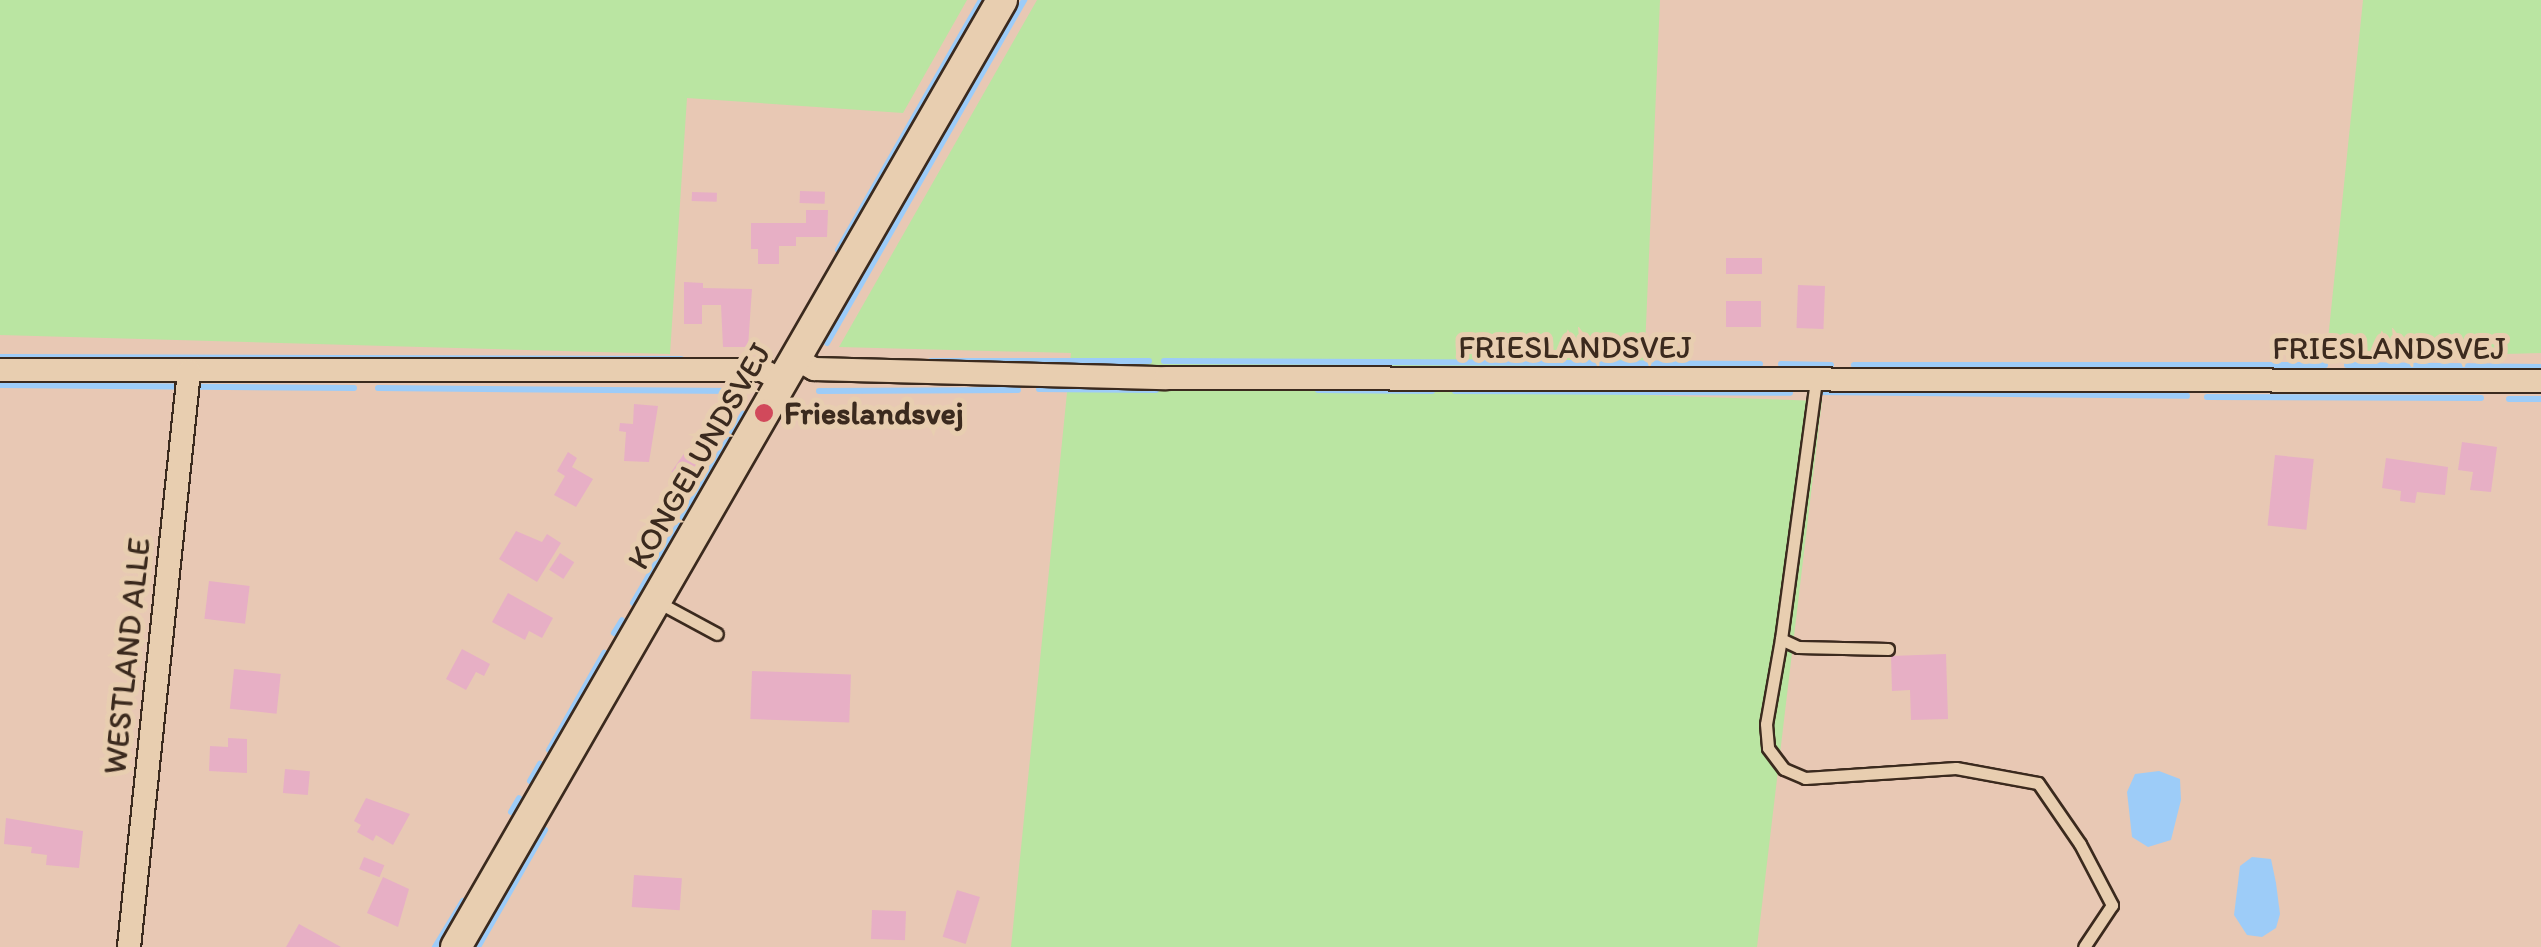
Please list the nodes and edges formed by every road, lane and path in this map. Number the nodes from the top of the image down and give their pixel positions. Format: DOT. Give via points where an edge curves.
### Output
graph roads {
  1 [pos="1002,0"];
  2 [pos="0,370"];
  3 [pos="790,370"];
  4 [pos="189,371"];
  5 [pos="1816,381"];
  6 [pos="2541,381"];
  7 [pos="656,601"];
  8 [pos="718,634"];
  9 [pos="1781,639"];
  10 [pos="1888,650"];
  11 [pos="129,947"];
  12 [pos="456,947"];
  13 [pos="2084,947"];
  1 -- 3 [label="street, KONGELUNDSVEJ"];
  2 -- 4 [label="street, FRIESLANDSVEJ"];
  3 -- 4 [label="street, FRIESLANDSVEJ"];
  3 -- 5 [label="street, FRIESLANDSVEJ"];
  3 -- 7 [label="street, KONGELUNDSVEJ"];
  4 -- 11 [label="street, WESTLAND ALLE"];
  5 -- 6 [label="street, FRIESLANDSVEJ"];
  5 -- 9 [label="lane"];
  7 -- 8 [label="lane"];
  7 -- 12 [label="street, KONGELUNDSVEJ"];
  9 -- 10 [label="lane" via="1798,647"];
  9 -- 13 [label="lane" via="1766,724 1768,748 1784,769 1805,778 1956,768 2038,784 2112,904"];
}
